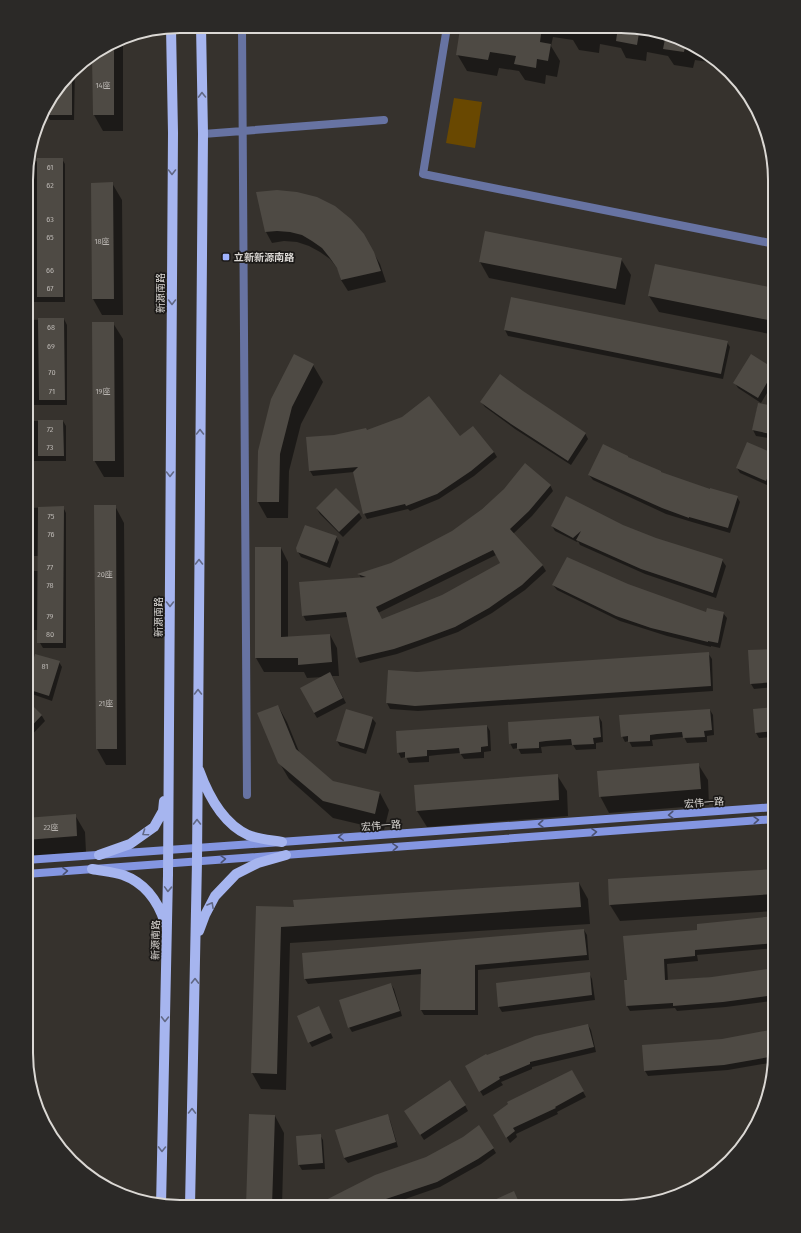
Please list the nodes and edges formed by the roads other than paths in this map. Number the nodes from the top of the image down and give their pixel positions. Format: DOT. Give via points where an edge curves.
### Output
graph roads {
  1 [pos="171,33"];
  2 [pos="201,33"];
  3 [pos="242,33"];
  4 [pos="447,33"];
  5 [pos="384,120"];
  6 [pos="243,132"];
  7 [pos="203,134"];
  8 [pos="768,243"];
  9 [pos="197,764"];
  10 [pos="168,773"];
  11 [pos="247,795"];
  12 [pos="768,808"];
  13 [pos="768,820"];
  14 [pos="282,842"];
  15 [pos="197,848"];
  16 [pos="168,850"];
  17 [pos="99,855"];
  18 [pos="286,855"];
  19 [pos="33,860"];
  20 [pos="197,861"];
  21 [pos="168,863"];
  22 [pos="92,869"];
  23 [pos="33,873"];
  24 [pos="167,929"];
  25 [pos="196,941"];
  26 [pos="161,1199"];
  27 [pos="190,1200"];
  1 -- 10 [label="main road, 新源南路, one-way" via="173,141"];
  7 -- 2 [label="main road, one-way"];
  3 -- 6 [label="street"];
  4 -- 8 [label="street" via="423,174"];
  5 -- 6 [label="street"];
  6 -- 7 [label="street"];
  6 -- 11 [label="street"];
  9 -- 7 [label="main road, one-way"];
  9 -- 14 [label="main road" via="207,792 234,827 249,836"];
  15 -- 9 [label="main road, one-way"];
  10 -- 16 [label="main road, 新源南路"];
  10 -- 17 [label="main road, one-way" via="163,811 154,827 130,844"];
  12 -- 14 [label="main road, 宏伟一路, one-way"];
  18 -- 13 [label="main road, one-way"];
  14 -- 15 [label="main road, 宏伟一路"];
  15 -- 16 [label="main road, 宏伟一路"];
  15 -- 20 [label="main road"];
  16 -- 17 [label="main road, 宏伟一路"];
  16 -- 21 [label="main road, 新源南路"];
  17 -- 19 [label="main road, 宏伟一路"];
  20 -- 18 [label="main road, one-way"];
  25 -- 18 [label="main road, one-way" via="215,896 236,874 258,863"];
  20 -- 21 [label="main road"];
  20 -- 25 [label="main road"];
  21 -- 22 [label="main road"];
  21 -- 24 [label="main road, 新源南路, one-way"];
  23 -- 22 [label="main road, one-way"];
  22 -- 24 [label="main road" via="123,875 140,884 152,895"];
  24 -- 26 [label="main road, 新源南路, one-way"];
  27 -- 25 [label="main road, one-way"];
}
